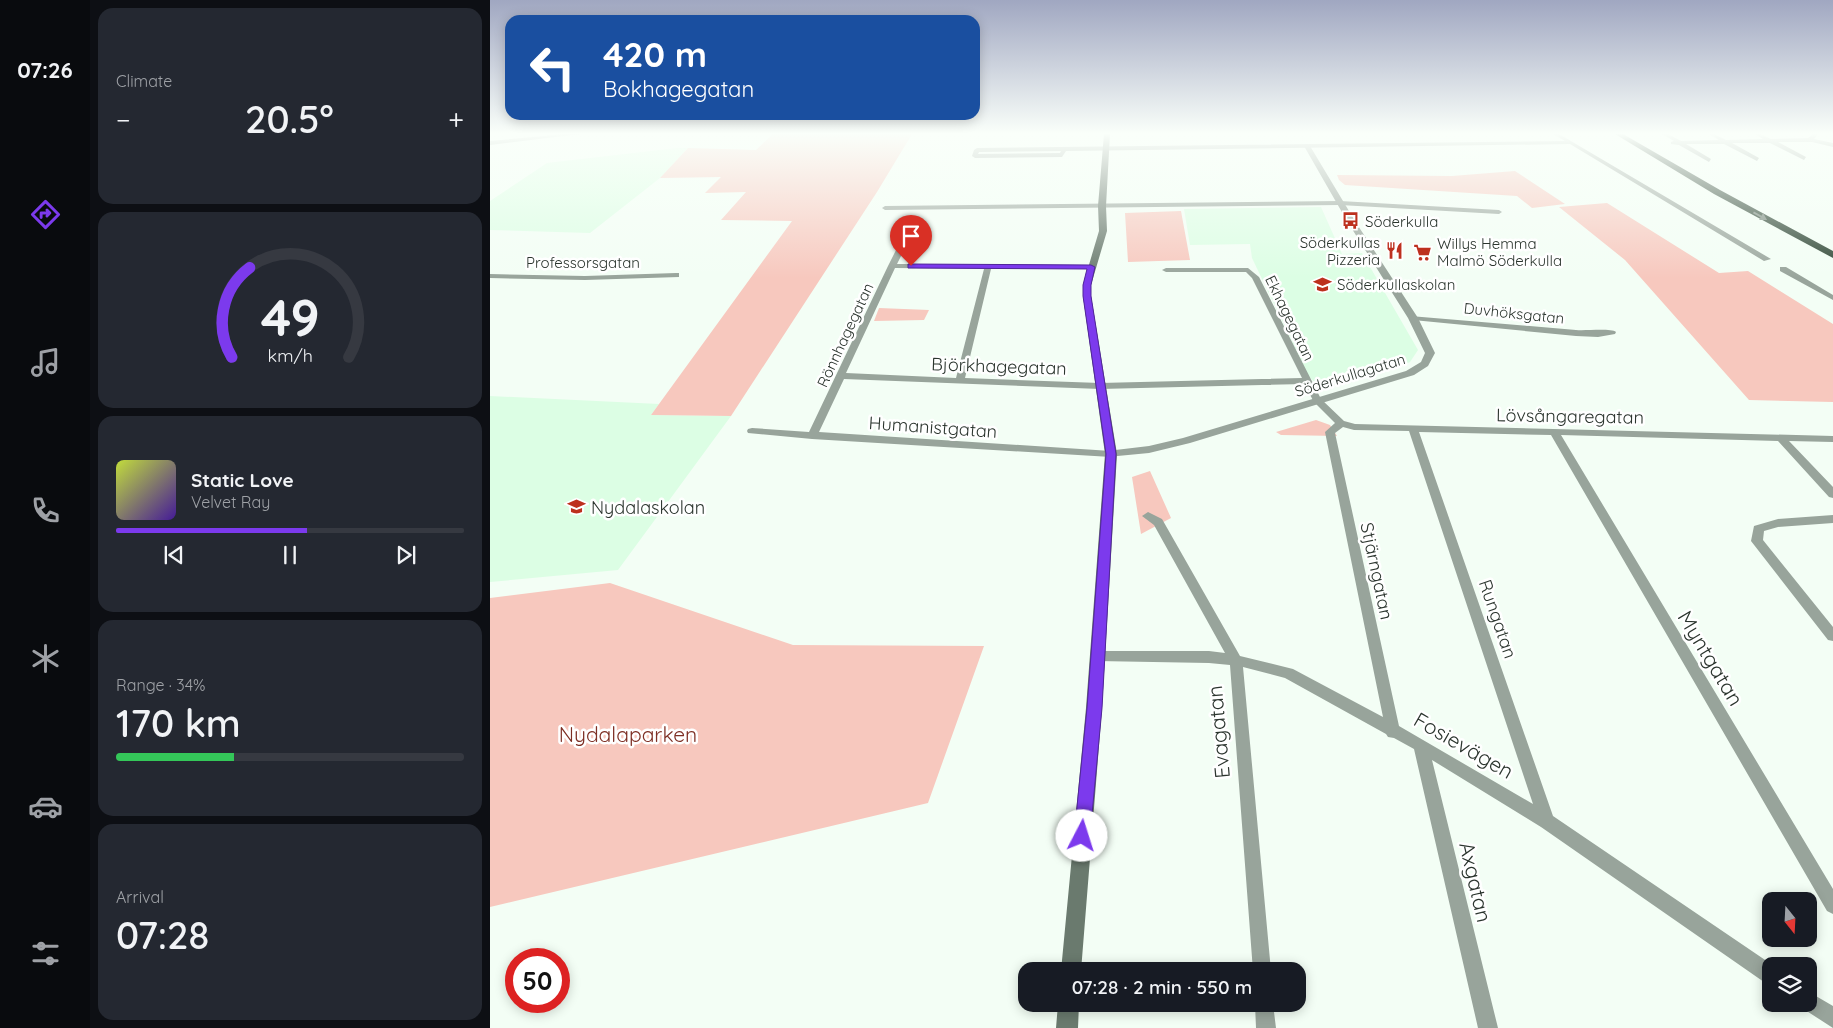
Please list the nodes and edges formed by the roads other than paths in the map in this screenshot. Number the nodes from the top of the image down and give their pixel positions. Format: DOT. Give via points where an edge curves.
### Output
graph roads {
  1 [pos="1104,182"];
  2 [pos="1328,182"];
  3 [pos="1636,182"];
  4 [pos="1700,182"];
  5 [pos="1719,182"];
  6 [pos="1340,203"];
  7 [pos="1102,206"];
  8 [pos="885,208"];
  9 [pos="1499,212"];
  10 [pos="902,246"];
  11 [pos="1833,246"];
  12 [pos="1833,255"];
  13 [pos="1767,259"];
  14 [pos="892,266"];
  15 [pos="988,267"];
  16 [pos="1091,267"];
  17 [pos="1783,269"];
  18 [pos="1166,270"];
  19 [pos="676,275"];
  20 [pos="490,276"];
  21 [pos="1833,298"];
  22 [pos="1413,318"];
  23 [pos="1612,332"];
  24 [pos="841,376"];
  25 [pos="960,380"];
  26 [pos="1306,381"];
  27 [pos="1100,386"];
  28 [pos="1316,400"];
  29 [pos="1341,423"];
  30 [pos="1413,429"];
  31 [pos="752,431"];
  32 [pos="1554,432"];
  33 [pos="812,436"];
  34 [pos="1781,438"];
  35 [pos="1833,439"];
  36 [pos="1111,454"];
  37 [pos="1833,494"];
  38 [pos="1148,516"];
  39 [pos="1833,519"];
  40 [pos="1833,636"];
  41 [pos="1097,656"];
  42 [pos="1236,660"];
  43 [pos="1393,732"];
  44 [pos="1421,745"];
  45 [pos="1547,821"];
  46 [pos="1833,905"];
  47 [pos="1072,962"];
  48 [pos="1261,962"];
  49 [pos="1762,970"];
  50 [pos="1817,1007"];
  51 [pos="1068,1012"];
  52 [pos="1265,1012"];
  53 [pos="1833,1018"];
  54 [pos="1067,1028"];
  55 [pos="1266,1028"];
  56 [pos="1488,1028"];
  1 -- 7 [label="main road"];
  2 -- 6 [label="street, Söderkullagatan"];
  3 -- 13 [label="street"];
  4 -- 12 [label="highway, one-way"];
  5 -- 11 [label="highway"];
  6 -- 7 [label="street"];
  6 -- 9 [label="street"];
  6 -- 22 [label="street, Söderkullagatan"];
  7 -- 8 [label="street"];
  7 -- 16 [label="main road" via="1102,231"];
  10 -- 14 [label="street, Rönnhagegatan"];
  14 -- 15 [label="street"];
  14 -- 24 [label="street, Rönnhagegatan"];
  15 -- 16 [label="street"];
  15 -- 25 [label="street"];
  16 -- 27 [label="main road" via="1087,296"];
  17 -- 21 [label="street"];
  18 -- 26 [label="street, Ekhagegatan" via="1248,270 1255,277"];
  19 -- 20 [label="street, Professorsgatan" via="585,278"];
  22 -- 23 [label="street, Duvhöksgatan" via="1576,333"];
  22 -- 28 [label="street, Söderkullagatan" via="1430,354 1420,369"];
  24 -- 25 [label="street, Björkhagegatan"];
  24 -- 33 [label="street, Rönnhagegatan"];
  25 -- 27 [label="street, Björkhagegatan"];
  26 -- 27 [label="street, Björkhagegatan"];
  26 -- 28 [label="street, Ekhagegatan"];
  27 -- 36 [label="main road"];
  28 -- 29 [label="street"];
  28 -- 36 [label="street, Söderkullagatan" via="1155,450"];
  29 -- 30 [label="street, Lövsångaregatan"];
  29 -- 43 [label="street, Stjärngatan" via="1330,432"];
  30 -- 32 [label="street, Lövsångaregatan"];
  30 -- 45 [label="street, Rungatan"];
  31 -- 33 [label="street, Humanistgatan"];
  32 -- 34 [label="street, Lövsångaregatan"];
  32 -- 46 [label="street, Myntgatan"];
  33 -- 36 [label="street, Humanistgatan"];
  34 -- 35 [label="street, Lövsångaregatan"];
  34 -- 37 [label="street"];
  36 -- 41 [label="main road"];
  38 -- 42 [label="street, Evagatan" via="1158,522"];
  39 -- 40 [label="street" via="1778,523 1758,528 1756,541"];
  41 -- 42 [label="street, Fosievägen"];
  41 -- 47 [label="main road"];
  42 -- 43 [label="street, Fosievägen" via="1288,673"];
  42 -- 48 [label="street, Evagatan"];
  43 -- 44 [label="street, Fosievägen"];
  44 -- 45 [label="street, Fosievägen"];
  44 -- 56 [label="street, Axgatan"];
  45 -- 49 [label="street, Fosievägen"];
  50 -- 53 [label="street"];
  51 -- 54 [label="main road"];
  52 -- 55 [label="street"];
}
